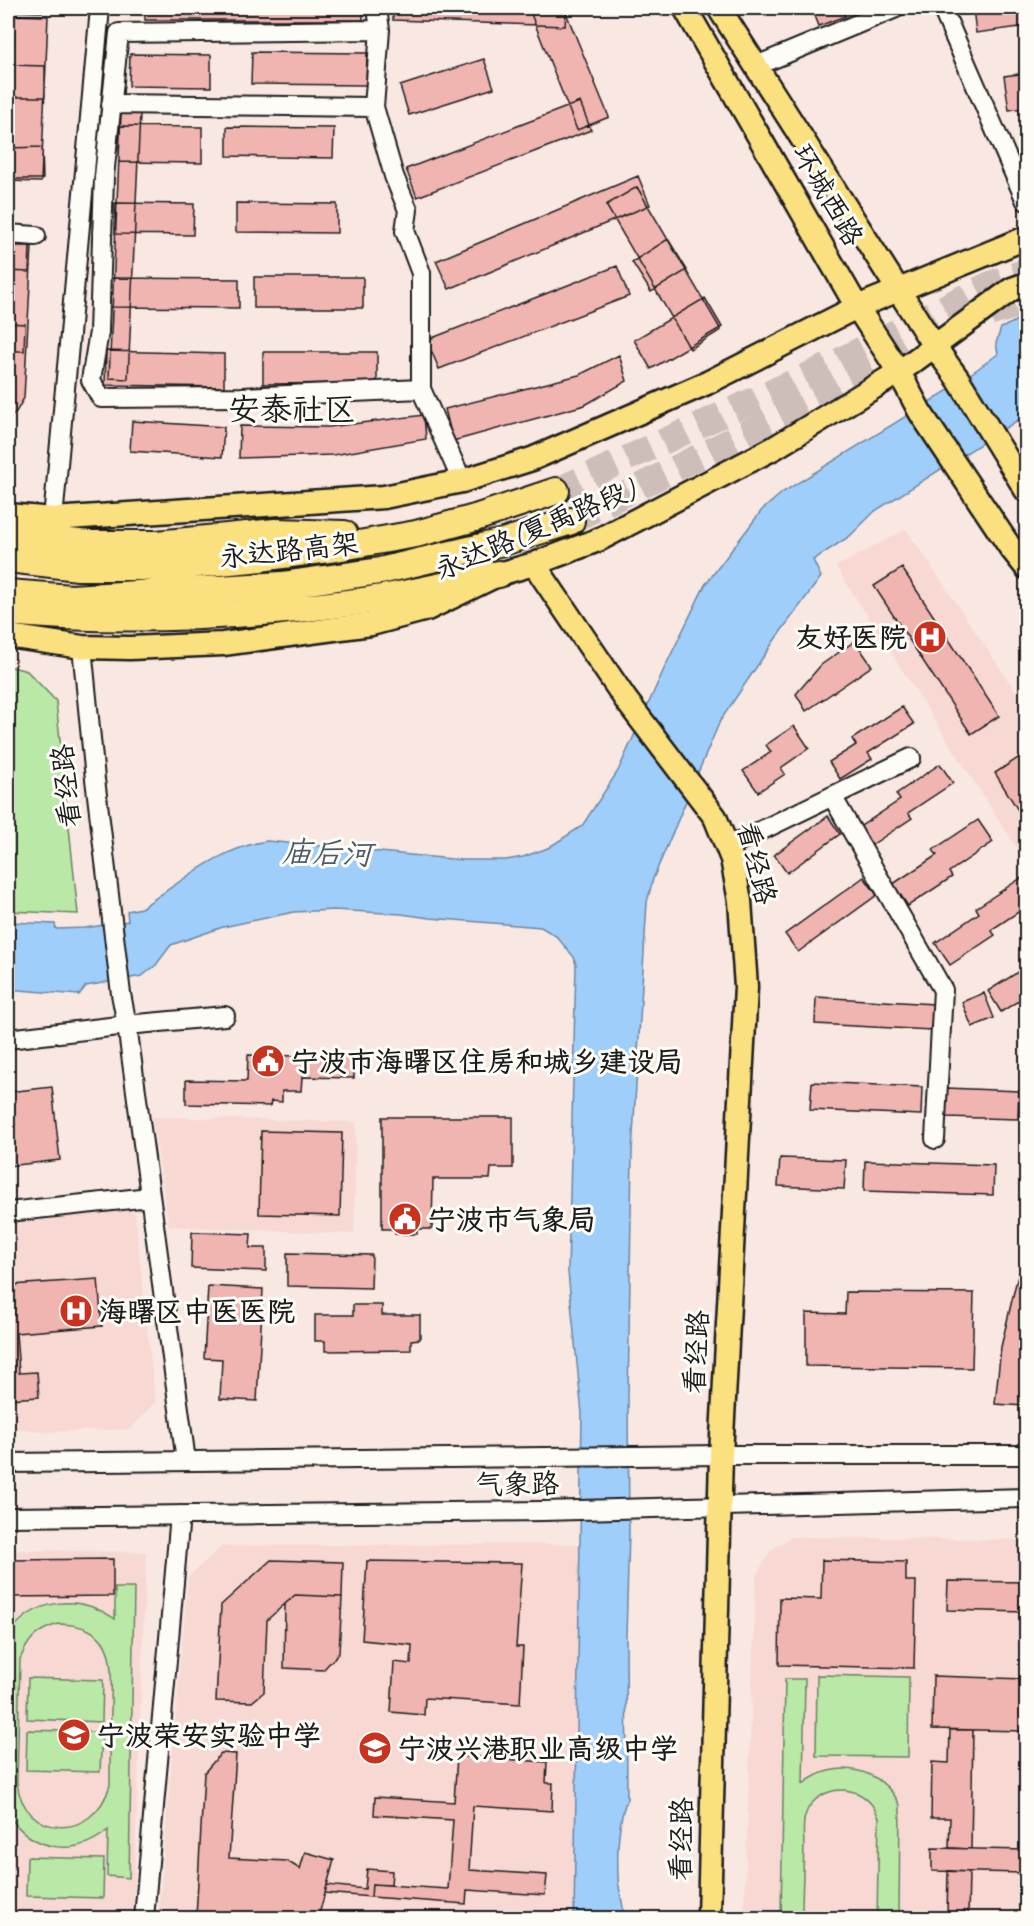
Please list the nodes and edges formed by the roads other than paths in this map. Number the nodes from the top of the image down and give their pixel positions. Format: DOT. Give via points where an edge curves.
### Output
graph roads {
  1 [pos="100,8"];
  2 [pos="377,8"];
  3 [pos="685,8"];
  4 [pos="719,8"];
  5 [pos="896,8"];
  6 [pos="942,8"];
  7 [pos="380,30"];
  8 [pos="756,66"];
  9 [pos="111,104"];
  10 [pos="374,107"];
  11 [pos="1026,201"];
  12 [pos="8,234"];
  13 [pos="36,236"];
  14 [pos="1026,238"];
  15 [pos="1026,284"];
  16 [pos="898,290"];
  17 [pos="857,307"];
  18 [pos="934,346"];
  19 [pos="899,372"];
  20 [pos="421,389"];
  21 [pos="462,481"];
  22 [pos="1026,490"];
  23 [pos="556,491"];
  24 [pos="8,515"];
  25 [pos="53,519"];
  26 [pos="571,521"];
  27 [pos="416,534"];
  28 [pos="8,536"];
  29 [pos="8,559"];
  30 [pos="534,564"];
  31 [pos="1026,567"];
  32 [pos="499,574"];
  33 [pos="8,593"];
  34 [pos="8,612"];
  35 [pos="8,636"];
  36 [pos="82,647"];
  37 [pos="911,758"];
  38 [pos="832,796"];
  39 [pos="727,847"];
  40 [pos="225,1016"];
  41 [pos="127,1025"];
  42 [pos="8,1039"];
  43 [pos="935,1139"];
  44 [pos="150,1197"];
  45 [pos="8,1212"];
  46 [pos="721,1455"];
  47 [pos="1026,1455"];
  48 [pos="186,1461"];
  49 [pos="8,1463"];
  50 [pos="1026,1498"];
  51 [pos="719,1506"];
  52 [pos="180,1515"];
  53 [pos="8,1517"];
  54 [pos="144,1918"];
  55 [pos="709,1918"];
  1 -- 25 [label="street"];
  2 -- 7 [label="street"];
  3 -- 17 [label="main road, 环城西路"];
  4 -- 8 [label="main road, 环城西路"];
  5 -- 8 [label="street"];
  6 -- 11 [label="street"];
  7 -- 9 [label="street" via="119,33"];
  7 -- 10 [label="street"];
  8 -- 16 [label="main road, 环城西路"];
  9 -- 10 [label="street"];
  9 -- 20 [label="street" via="104,177 99,332 91,380 101,398"];
  10 -- 20 [label="street" via="408,210 405,231 421,273"];
  12 -- 13 [label="street"];
  14 -- 16 [label="main road"];
  15 -- 18 [label="main road, 永达路(夏禹路段)" via="1012,289"];
  16 -- 17 [label="main road"];
  16 -- 18 [label="main road, 环城西路"];
  17 -- 19 [label="main road, 环城西路"];
  17 -- 21 [label="main road" via="707,383 532,459"];
  18 -- 19 [label="main road, 永达路(夏禹路段)"];
  18 -- 22 [label="main road, 环城西路"];
  19 -- 30 [label="main road, 永达路(夏禹路段)" via="774,448 597,540"];
  19 -- 31 [label="main road, 环城西路" via="920,412"];
  20 -- 21 [label="street"];
  21 -- 25 [label="main road" via="384,497"];
  23 -- 27 [label="highway, 永达路高架"];
  24 -- 25 [label="main road"];
  26 -- 33 [label="highway, 永达路高架" via="504,542 380,571 282,585 72,598"];
  27 -- 28 [label="highway" via="275,532 157,544 89,544"];
  27 -- 29 [label="highway, 永达路高架" via="336,548 165,567 78,567"];
  30 -- 32 [label="main road, 永达路(夏禹路段)"];
  30 -- 39 [label="main road, 看经路" via="626,700 715,817"];
  32 -- 34 [label="highway" via="358,602 224,616 61,617"];
  32 -- 36 [label="main road, 永达路(夏禹路段)" via="427,609 371,624 223,644"];
  35 -- 36 [label="main road, 永达路(夏禹路段)"];
  36 -- 41 [label="street, 看经路" via="94,779"];
  37 -- 38 [label="street"];
  38 -- 39 [label="street"];
  38 -- 43 [label="street" via="943,990"];
  39 -- 46 [label="main road, 看经路" via="740,901 746,987"];
  40 -- 41 [label="street"];
  41 -- 42 [label="street"];
  41 -- 44 [label="street, 看经路"];
  44 -- 45 [label="street"];
  44 -- 48 [label="street, 看经路"];
  46 -- 47 [label="street, 气象路"];
  46 -- 48 [label="street, 气象路"];
  46 -- 51 [label="main road, 看经路"];
  48 -- 49 [label="street, 气象路"];
  50 -- 51 [label="street, 气象路"];
  51 -- 52 [label="street, 气象路"];
  51 -- 55 [label="main road, 看经路"];
  52 -- 53 [label="street, 气象路"];
  52 -- 54 [label="street"];
}
